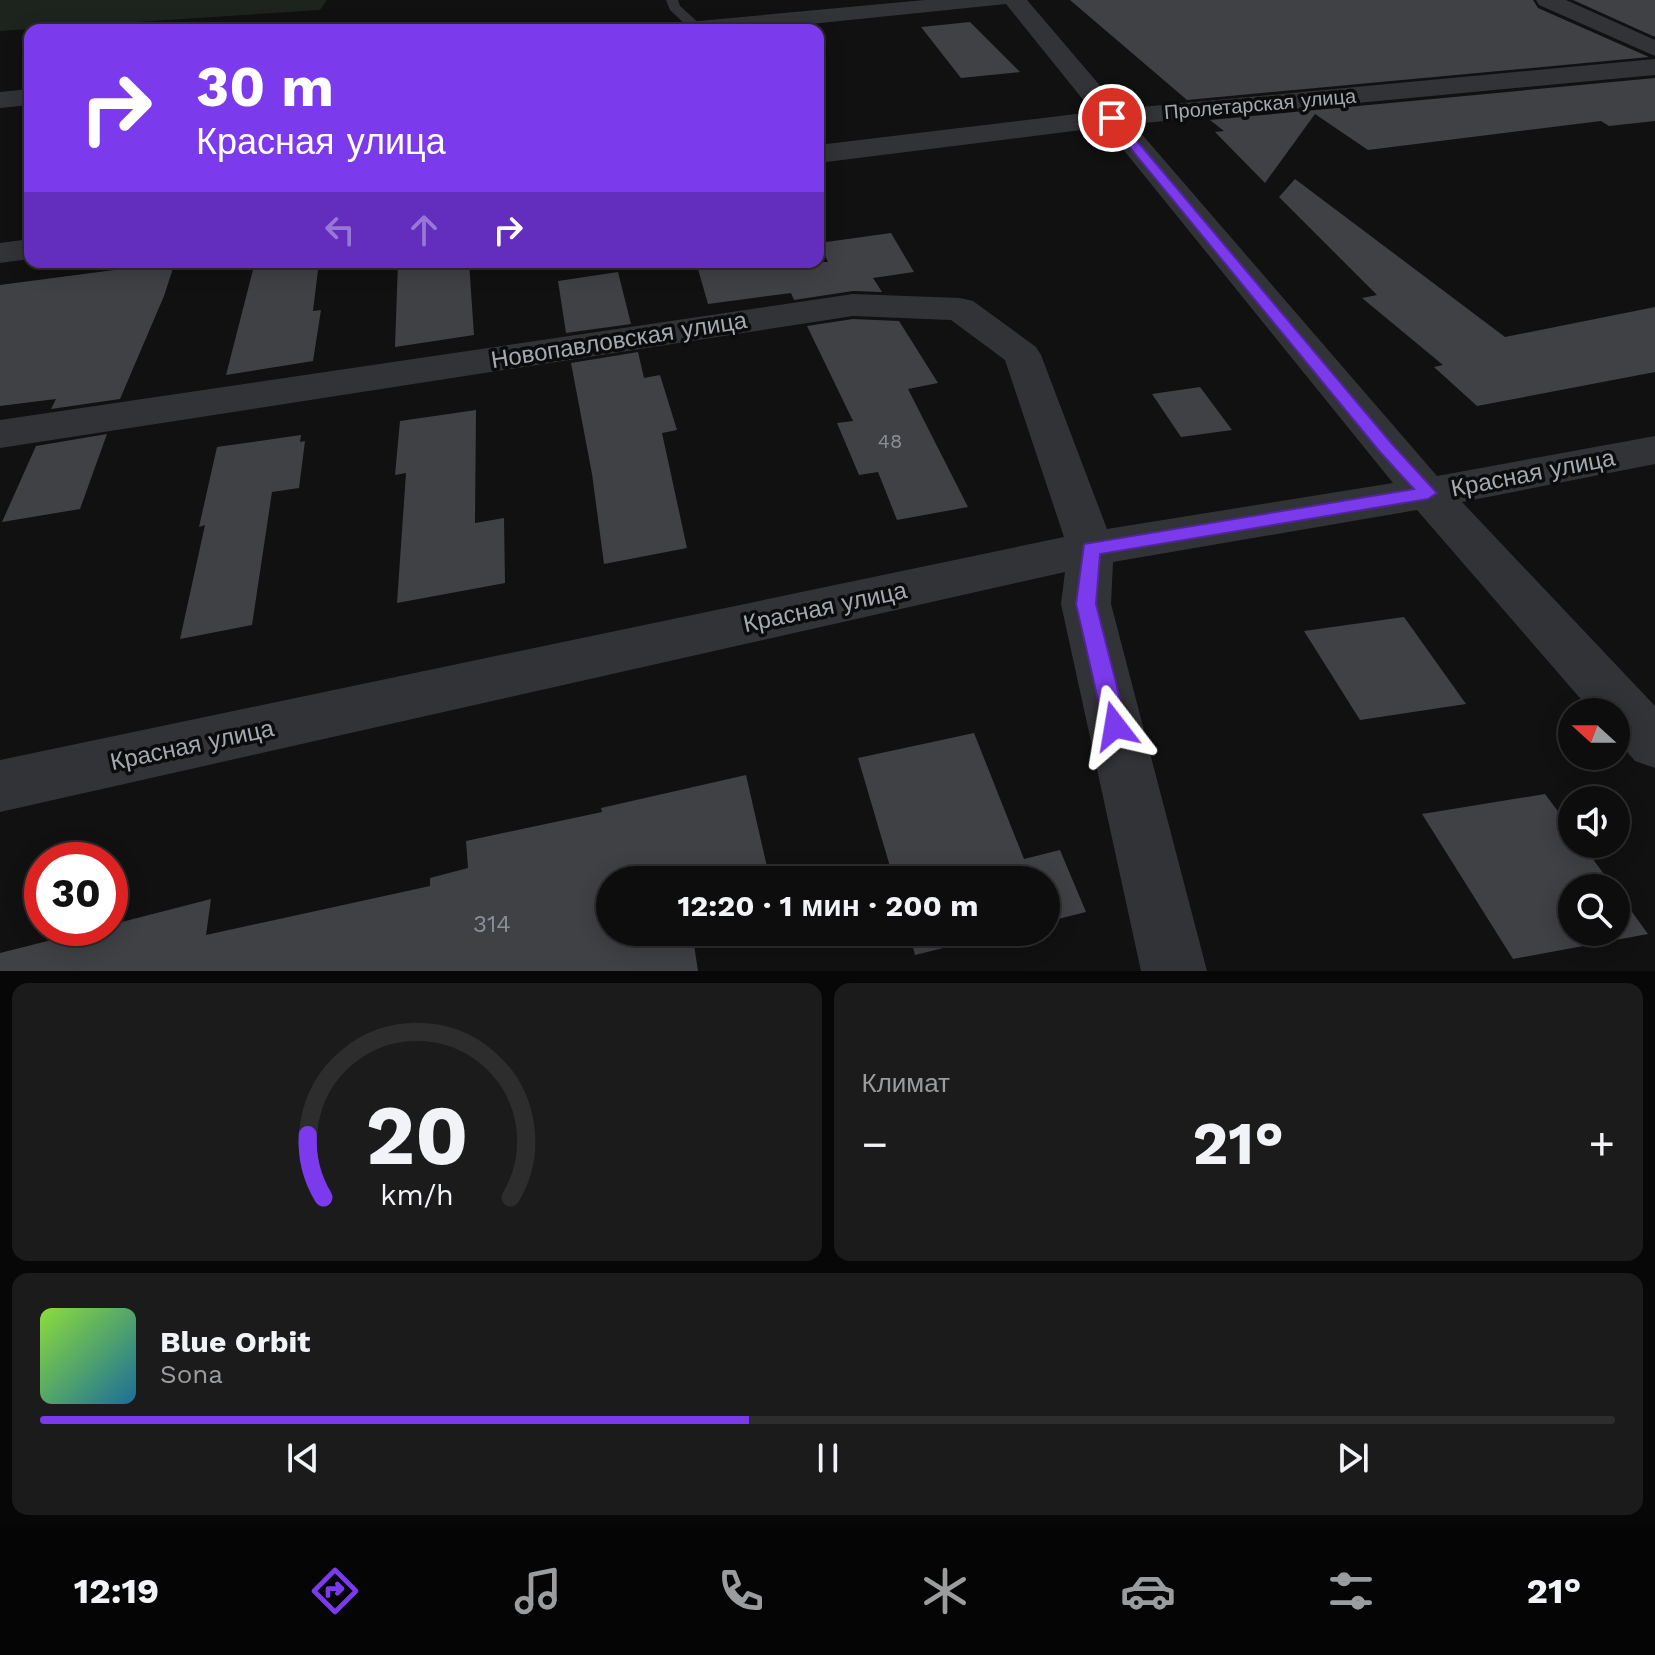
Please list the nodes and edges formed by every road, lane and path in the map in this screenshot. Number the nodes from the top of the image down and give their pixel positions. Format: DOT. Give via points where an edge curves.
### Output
graph roads {
  1 [pos="672,0"];
  2 [pos="998,0"];
  3 [pos="1015,0"];
  4 [pos="1547,0"];
  5 [pos="684,24"];
  6 [pos="741,24"];
  7 [pos="1655,49"];
  8 [pos="1655,67"];
  9 [pos="24,98"];
  10 [pos="0,100"];
  11 [pos="1112,118"];
  12 [pos="824,153"];
  13 [pos="24,250"];
  14 [pos="0,253"];
  15 [pos="0,434"];
  16 [pos="1655,450"];
  17 [pos="1428,493"];
  18 [pos="1091,549"];
  19 [pos="1655,744"];
  20 [pos="0,786"];
  21 [pos="1174,971"];
  1 -- 5 [label="lane"];
  2 -- 6 [label="street"];
  3 -- 11 [label="street"];
  4 -- 7 [label="street"];
  8 -- 11 [label="street, Пролетарская улица"];
  9 -- 10 [label="street"];
  11 -- 12 [label="street, Пролетарская улица"];
  11 -- 17 [label="street"];
  13 -- 14 [label="street"];
  15 -- 18 [label="street, Новопавловская улица" via="853,305 960,309 1022,355"];
  16 -- 17 [label="street, Красная улица"];
  17 -- 18 [label="street, Красная улица"];
  17 -- 19 [label="street"];
  18 -- 20 [label="street, Красная улица"];
  18 -- 21 [label="street" via="1086,604"];
}
